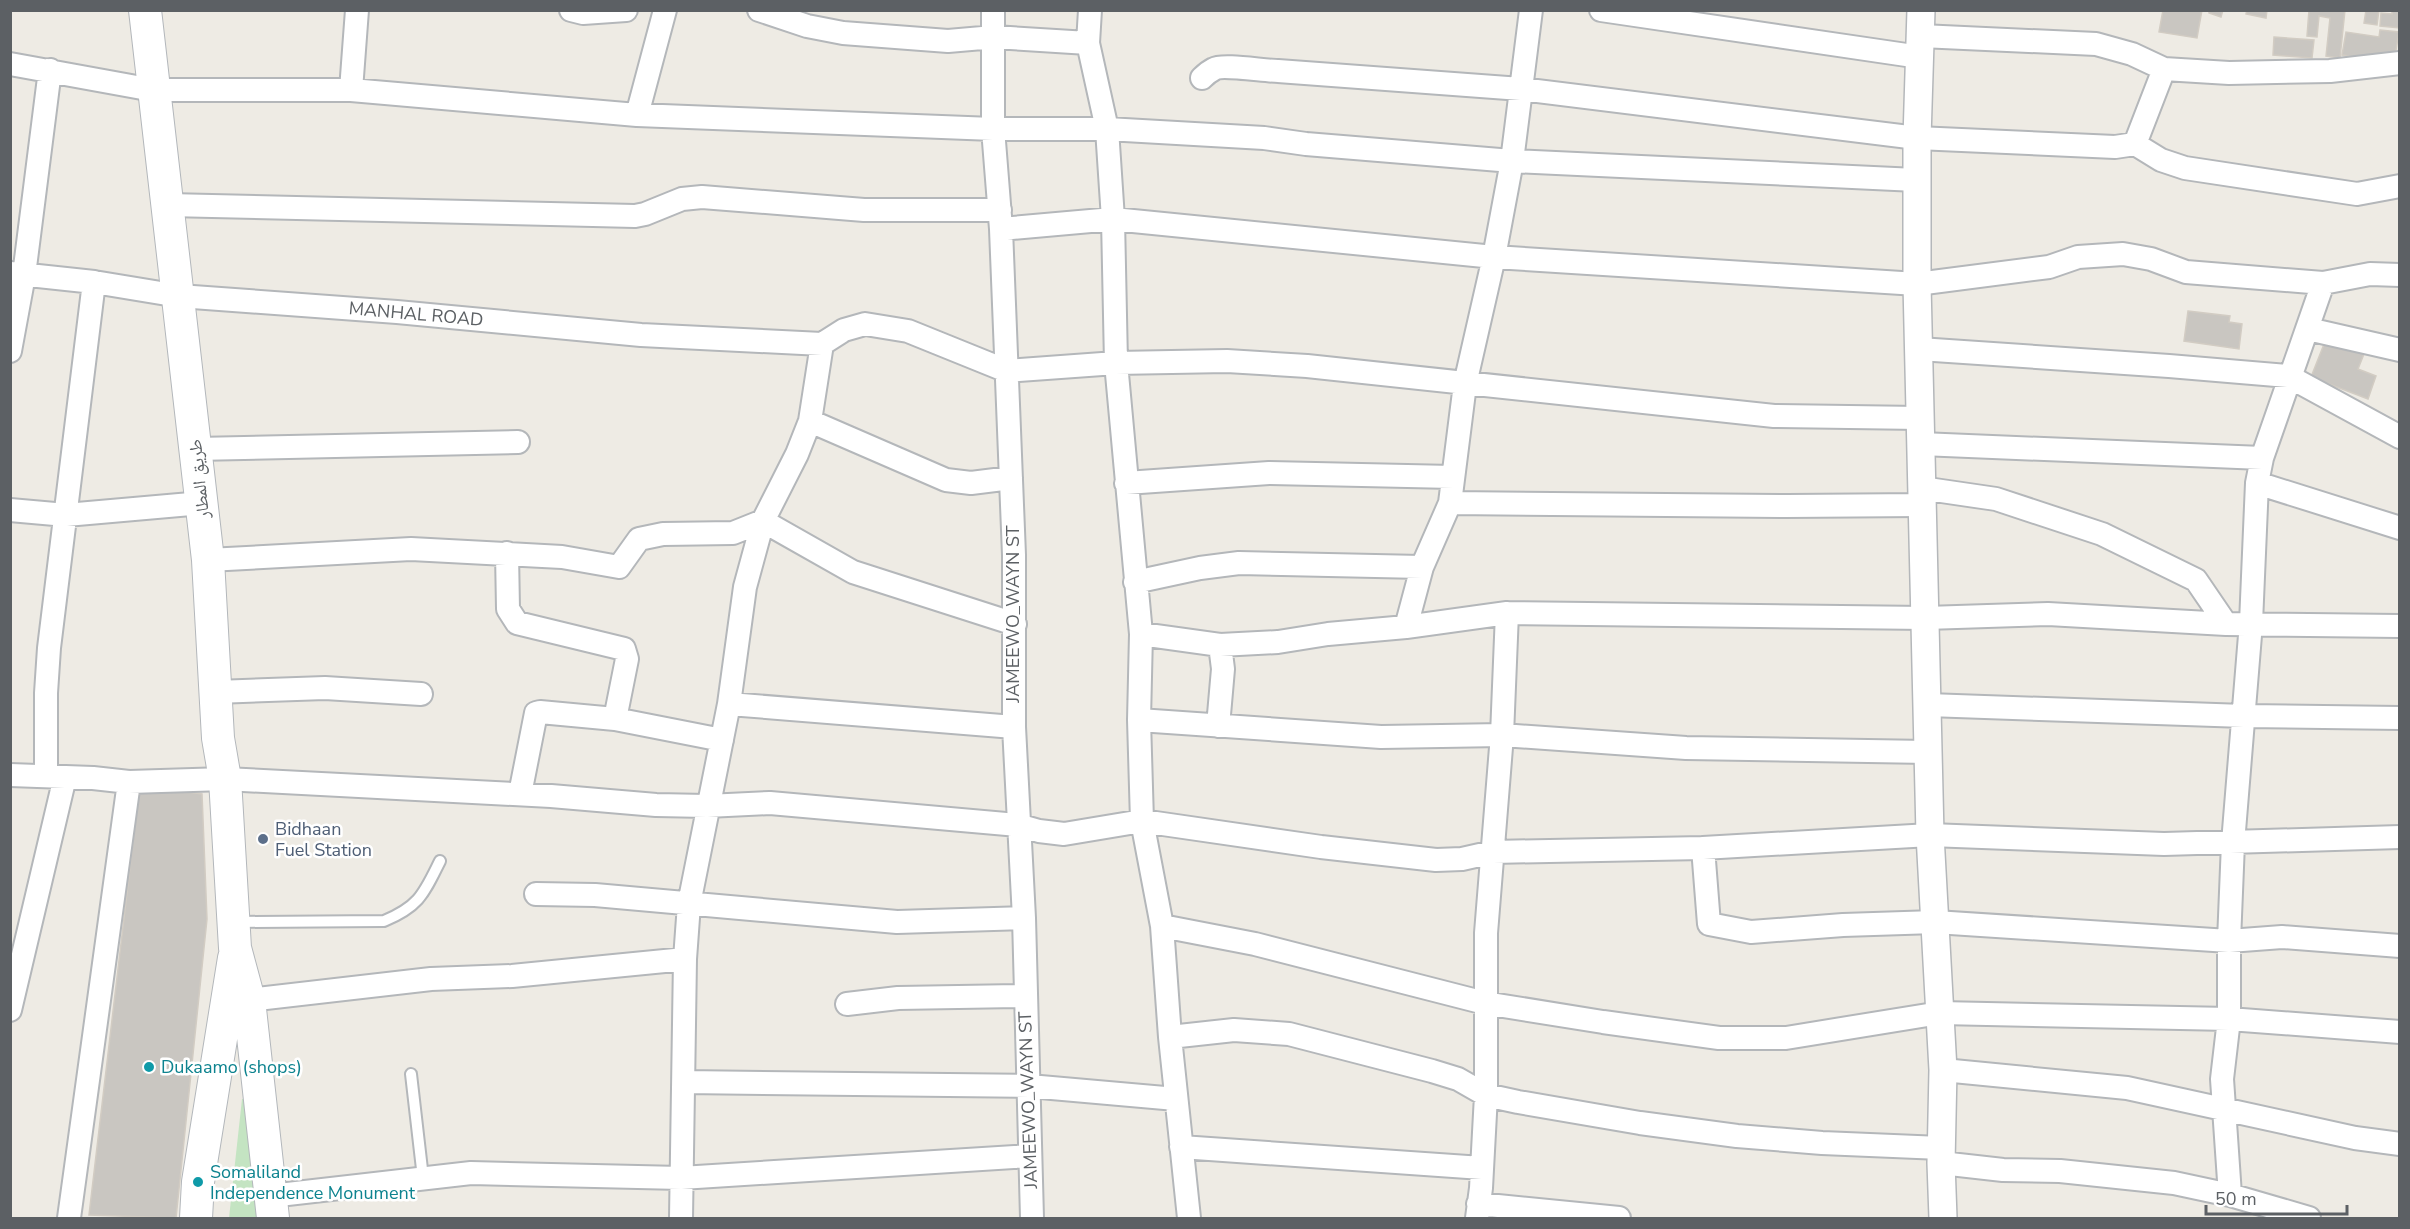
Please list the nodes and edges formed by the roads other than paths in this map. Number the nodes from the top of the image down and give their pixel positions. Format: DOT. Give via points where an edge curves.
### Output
graph roads {
  1 [pos="145,10"];
  2 [pos="357,10"];
  3 [pos="571,10"];
  4 [pos="626,10"];
  5 [pos="665,10"];
  6 [pos="759,10"];
  7 [pos="993,10"];
  8 [pos="1090,10"];
  9 [pos="1531,10"];
  10 [pos="1601,10"];
  11 [pos="1921,34"];
  12 [pos="994,37"];
  13 [pos="1088,43"];
  14 [pos="2400,63"];
  15 [pos="10,64"];
  16 [pos="2164,69"];
  17 [pos="50,70"];
  18 [pos="1202,78"];
  19 [pos="1521,89"];
  20 [pos="153,90"];
  21 [pos="351,90"];
  22 [pos="638,115"];
  23 [pos="993,129"];
  24 [pos="1107,129"];
  25 [pos="1917,138"];
  26 [pos="2135,144"];
  27 [pos="1512,161"];
  28 [pos="1916,180"];
  29 [pos="2400,186"];
  30 [pos="168,205"];
  31 [pos="1113,219"];
  32 [pos="1001,220"];
  33 [pos="1494,257"];
  34 [pos="17,274"];
  35 [pos="2400,275"];
  36 [pos="94,282"];
  37 [pos="2323,283"];
  38 [pos="1917,284"];
  39 [pos="179,296"];
  40 [pos="2308,329"];
  41 [pos="822,344"];
  42 [pos="1918,349"];
  43 [pos="2400,350"];
  44 [pos="10,351"];
  45 [pos="1116,363"];
  46 [pos="1007,371"];
  47 [pos="2289,376"];
  48 [pos="1465,384"];
  49 [pos="810,421"];
  50 [pos="1921,431"];
  51 [pos="2400,437"];
  52 [pos="518,442"];
  53 [pos="196,448"];
  54 [pos="2262,458"];
  55 [pos="1454,477"];
  56 [pos="1011,478"];
  57 [pos="1126,483"];
  58 [pos="2257,483"];
  59 [pos="1922,497"];
  60 [pos="202,503"];
  61 [pos="1450,503"];
  62 [pos="10,510"];
  63 [pos="66,515"];
  64 [pos="763,521"];
  65 [pos="2400,528"];
  66 [pos="507,553"];
  67 [pos="208,560"];
  68 [pos="1422,567"];
  69 [pos="1136,582"];
  70 [pos="1507,613"];
  71 [pos="1926,618"];
  72 [pos="2251,623"];
  73 [pos="1015,624"];
  74 [pos="2226,624"];
  75 [pos="2400,626"];
  76 [pos="1406,627"];
  77 [pos="1141,633"];
  78 [pos="1220,645"];
  79 [pos="216,692"];
  80 [pos="421,694"];
  81 [pos="729,704"];
  82 [pos="1928,705"];
  83 [pos="2244,716"];
  84 [pos="2400,718"];
  85 [pos="615,719"];
  86 [pos="1139,720"];
  87 [pos="1218,726"];
  88 [pos="1014,727"];
  89 [pos="1502,735"];
  90 [pos="722,740"];
  91 [pos="1928,752"];
  92 [pos="10,775"];
  93 [pos="56,777"];
  94 [pos="225,779"];
  95 [pos="129,782"];
  96 [pos="520,794"];
  97 [pos="707,806"];
  98 [pos="1142,821"];
  99 [pos="1018,825"];
  100 [pos="1930,835"];
  101 [pos="2400,837"];
  102 [pos="2232,843"];
  103 [pos="1703,848"];
  104 [pos="1493,852"];
  105 [pos="440,861"];
  106 [pos="536,894"];
  107 [pos="689,904"];
  108 [pos="1024,918"];
  109 [pos="1935,922"];
  110 [pos="1162,926"];
  111 [pos="235,935"];
  112 [pos="2229,941"];
  113 [pos="2400,946"];
  114 [pos="685,959"];
  115 [pos="1025,996"];
  116 [pos="249,1000"];
  117 [pos="1485,1003"];
  118 [pos="847,1004"];
  119 [pos="10,1010"];
  120 [pos="1940,1013"];
  121 [pos="2229,1019"];
  122 [pos="2400,1032"];
  123 [pos="1170,1037"];
  124 [pos="1943,1070"];
  125 [pos="411,1074"];
  126 [pos="684,1082"];
  127 [pos="1029,1086"];
  128 [pos="1486,1095"];
  129 [pos="1176,1099"];
  130 [pos="2224,1109"];
  131 [pos="2400,1144"];
  132 [pos="1181,1147"];
  133 [pos="1029,1156"];
  134 [pos="1941,1156"];
  135 [pos="1482,1168"];
  136 [pos="423,1178"];
  137 [pos="681,1178"];
  138 [pos="2230,1195"];
  139 [pos="272,1207"];
  140 [pos="1490,1212"];
  141 [pos="69,1218"];
  142 [pos="196,1218"];
  143 [pos="681,1218"];
  144 [pos="1032,1218"];
  145 [pos="1189,1218"];
  146 [pos="1619,1218"];
  147 [pos="1944,1218"];
  148 [pos="2309,1218"];
  1 -- 20 [label="main road, طريق المطار"];
  2 -- 21 [label="street"];
  3 -- 4 [label="street"];
  5 -- 22 [label="street"];
  6 -- 12 [label="street" via="843,33 948,41"];
  7 -- 12 [label="street, JAMEEWO_WAYN ST"];
  8 -- 13 [label="street"];
  9 -- 19 [label="street"];
  10 -- 11 [label="street"];
  11 -- 16 [label="street" via="2096,44 2132,54"];
  11 -- 25 [label="street"];
  12 -- 13 [label="street"];
  12 -- 23 [label="street, JAMEEWO_WAYN ST"];
  13 -- 24 [label="street"];
  14 -- 16 [label="street" via="2330,71 2229,73"];
  15 -- 17 [label="street"];
  16 -- 26 [label="street"];
  17 -- 20 [label="street"];
  17 -- 34 [label="street"];
  18 -- 19 [label="street" via="1225,66"];
  19 -- 25 [label="street"];
  19 -- 27 [label="street"];
  20 -- 21 [label="street"];
  20 -- 30 [label="main road, طريق المطار"];
  21 -- 22 [label="street"];
  22 -- 23 [label="street"];
  23 -- 24 [label="street"];
  23 -- 32 [label="street, JAMEEWO_WAYN ST"];
  24 -- 27 [label="street" via="1264,138"];
  24 -- 31 [label="street"];
  25 -- 26 [label="street" via="2115,147"];
  25 -- 28 [label="street"];
  26 -- 29 [label="street" via="2161,160 2195,170 2356,194"];
  27 -- 28 [label="street"];
  27 -- 33 [label="street"];
  28 -- 38 [label="street"];
  30 -- 32 [label="street" via="635,216 682,199 702,197"];
  30 -- 39 [label="main road, طريق المطار"];
  31 -- 32 [label="street"];
  31 -- 33 [label="street"];
  31 -- 45 [label="street"];
  32 -- 46 [label="street, JAMEEWO_WAYN ST"];
  33 -- 38 [label="street"];
  33 -- 48 [label="street"];
  34 -- 36 [label="street, MANHAL ROAD"];
  34 -- 44 [label="street"];
  35 -- 37 [label="street" via="2370,274"];
  36 -- 39 [label="street, MANHAL ROAD"];
  36 -- 63 [label="street"];
  37 -- 38 [label="street" via="2186,272 2123,254 2078,257 2049,267"];
  37 -- 40 [label="street"];
  38 -- 42 [label="street"];
  39 -- 41 [label="street, MANHAL ROAD" via="640,335"];
  39 -- 53 [label="main road, طريق المطار"];
  40 -- 43 [label="street"];
  40 -- 47 [label="street"];
  41 -- 46 [label="street" via="844,330 865,324 890,327"];
  41 -- 49 [label="street"];
  42 -- 47 [label="street"];
  42 -- 50 [label="street"];
  45 -- 46 [label="street"];
  45 -- 48 [label="street" via="1227,361"];
  45 -- 57 [label="street"];
  46 -- 56 [label="street, JAMEEWO_WAYN ST"];
  47 -- 51 [label="street"];
  47 -- 54 [label="street"];
  48 -- 50 [label="street" via="1783,417 1833,416"];
  48 -- 55 [label="street"];
  49 -- 56 [label="street" via="946,480 971,483"];
  49 -- 64 [label="street"];
  50 -- 54 [label="street"];
  50 -- 59 [label="street"];
  52 -- 53 [label="street"];
  53 -- 60 [label="main road, طريق المطار"];
  54 -- 58 [label="street"];
  55 -- 57 [label="street" via="1269,473"];
  55 -- 61 [label="street"];
  56 -- 73 [label="street, JAMEEWO_WAYN ST"];
  57 -- 69 [label="street"];
  58 -- 65 [label="street"];
  58 -- 72 [label="street"];
  59 -- 61 [label="street" via="1787,506"];
  59 -- 71 [label="street"];
  59 -- 74 [label="street" via="1996,499 2102,534 2196,580"];
  60 -- 63 [label="street"];
  60 -- 67 [label="main road, طريق المطار"];
  61 -- 68 [label="street"];
  62 -- 63 [label="street"];
  63 -- 93 [label="street" via="46,693"];
  64 -- 66 [label="street" via="733,533 639,538 619,567"];
  64 -- 73 [label="street" via="854,572"];
  64 -- 81 [label="street" via="745,587"];
  66 -- 67 [label="street" via="411,549"];
  66 -- 85 [label="street" via="508,609 517,624 624,649 627,659"];
  67 -- 79 [label="main road, طريق المطار"];
  68 -- 69 [label="street" via="1239,564"];
  68 -- 76 [label="street"];
  69 -- 77 [label="street"];
  70 -- 71 [label="street"];
  70 -- 76 [label="street"];
  70 -- 89 [label="street"];
  71 -- 74 [label="street" via="2048,614"];
  71 -- 82 [label="street"];
  72 -- 74 [label="street"];
  72 -- 75 [label="street"];
  72 -- 83 [label="street"];
  73 -- 88 [label="street, JAMEEWO_WAYN ST"];
  76 -- 78 [label="street"];
  77 -- 78 [label="street"];
  77 -- 86 [label="street"];
  78 -- 87 [label="street" via="1223,669"];
  79 -- 80 [label="street" via="325,688"];
  79 -- 94 [label="main road, طريق المطار"];
  81 -- 88 [label="street"];
  81 -- 90 [label="street"];
  82 -- 83 [label="street"];
  82 -- 91 [label="street"];
  83 -- 84 [label="street"];
  83 -- 102 [label="street"];
  85 -- 90 [label="street"];
  85 -- 96 [label="street" via="537,714"];
  86 -- 87 [label="street"];
  86 -- 98 [label="street"];
  87 -- 89 [label="street" via="1381,737"];
  88 -- 99 [label="street, JAMEEWO_WAYN ST"];
  89 -- 91 [label="street" via="1686,748"];
  89 -- 104 [label="street"];
  90 -- 97 [label="street"];
  91 -- 100 [label="street"];
  92 -- 93 [label="street"];
  93 -- 95 [label="street"];
  93 -- 119 [label="street"];
  94 -- 95 [label="street"];
  94 -- 96 [label="street"];
  94 -- 111 [label="main road, طريق المطار"];
  95 -- 141 [label="street"];
  96 -- 97 [label="street"];
  97 -- 99 [label="street" via="770,803"];
  97 -- 107 [label="street"];
  98 -- 99 [label="street" via="1064,834"];
  98 -- 104 [label="street" via="1436,860"];
  98 -- 110 [label="street"];
  99 -- 108 [label="street, JAMEEWO_WAYN ST"];
  100 -- 102 [label="street"];
  100 -- 103 [label="street"];
  100 -- 109 [label="street"];
  101 -- 102 [label="street"];
  102 -- 112 [label="street"];
  103 -- 104 [label="street"];
  103 -- 109 [label="street" via="1709,924 1751,932"];
  104 -- 117 [label="street" via="1485,933"];
  105 -- 111 [label="lane" via="423,896 405,912 384,921"];
  106 -- 107 [label="street"];
  107 -- 108 [label="street" via="897,922"];
  107 -- 114 [label="street"];
  108 -- 115 [label="street, JAMEEWO_WAYN ST"];
  109 -- 112 [label="street"];
  109 -- 120 [label="street"];
  110 -- 117 [label="street" via="1255,944"];
  110 -- 123 [label="street"];
  111 -- 116 [label="main road, طريق المطار"];
  111 -- 142 [label="main road, طريق المطار"];
  112 -- 113 [label="street" via="2282,937"];
  112 -- 121 [label="street"];
  114 -- 116 [label="street" via="512,976 431,979"];
  114 -- 126 [label="street"];
  115 -- 118 [label="street" via="898,998"];
  115 -- 127 [label="street, JAMEEWO_WAYN ST"];
  116 -- 139 [label="main road, طريق المطار"];
  117 -- 120 [label="street" via="1719,1038 1786,1038"];
  117 -- 128 [label="street"];
  120 -- 121 [label="street"];
  120 -- 124 [label="street"];
  121 -- 122 [label="street"];
  121 -- 130 [label="street"];
  123 -- 128 [label="street" via="1234,1030 1289,1034 1458,1079"];
  123 -- 129 [label="street"];
  124 -- 130 [label="street" via="2127,1088"];
  124 -- 134 [label="street"];
  125 -- 136 [label="lane"];
  126 -- 127 [label="street"];
  126 -- 137 [label="street"];
  127 -- 129 [label="street"];
  127 -- 133 [label="street, JAMEEWO_WAYN ST"];
  128 -- 134 [label="street" via="1640,1123"];
  128 -- 135 [label="street"];
  129 -- 132 [label="street"];
  130 -- 131 [label="street"];
  130 -- 138 [label="street"];
  132 -- 135 [label="street"];
  132 -- 145 [label="street"];
  133 -- 137 [label="street"];
  133 -- 144 [label="street, JAMEEWO_WAYN ST"];
  134 -- 138 [label="street" via="2003,1170 2120,1177"];
  134 -- 147 [label="street"];
  135 -- 140 [label="street"];
  136 -- 137 [label="street" via="471,1173"];
  136 -- 139 [label="street"];
  137 -- 143 [label="street"];
  138 -- 148 [label="street"];
  140 -- 146 [label="street"];
}
